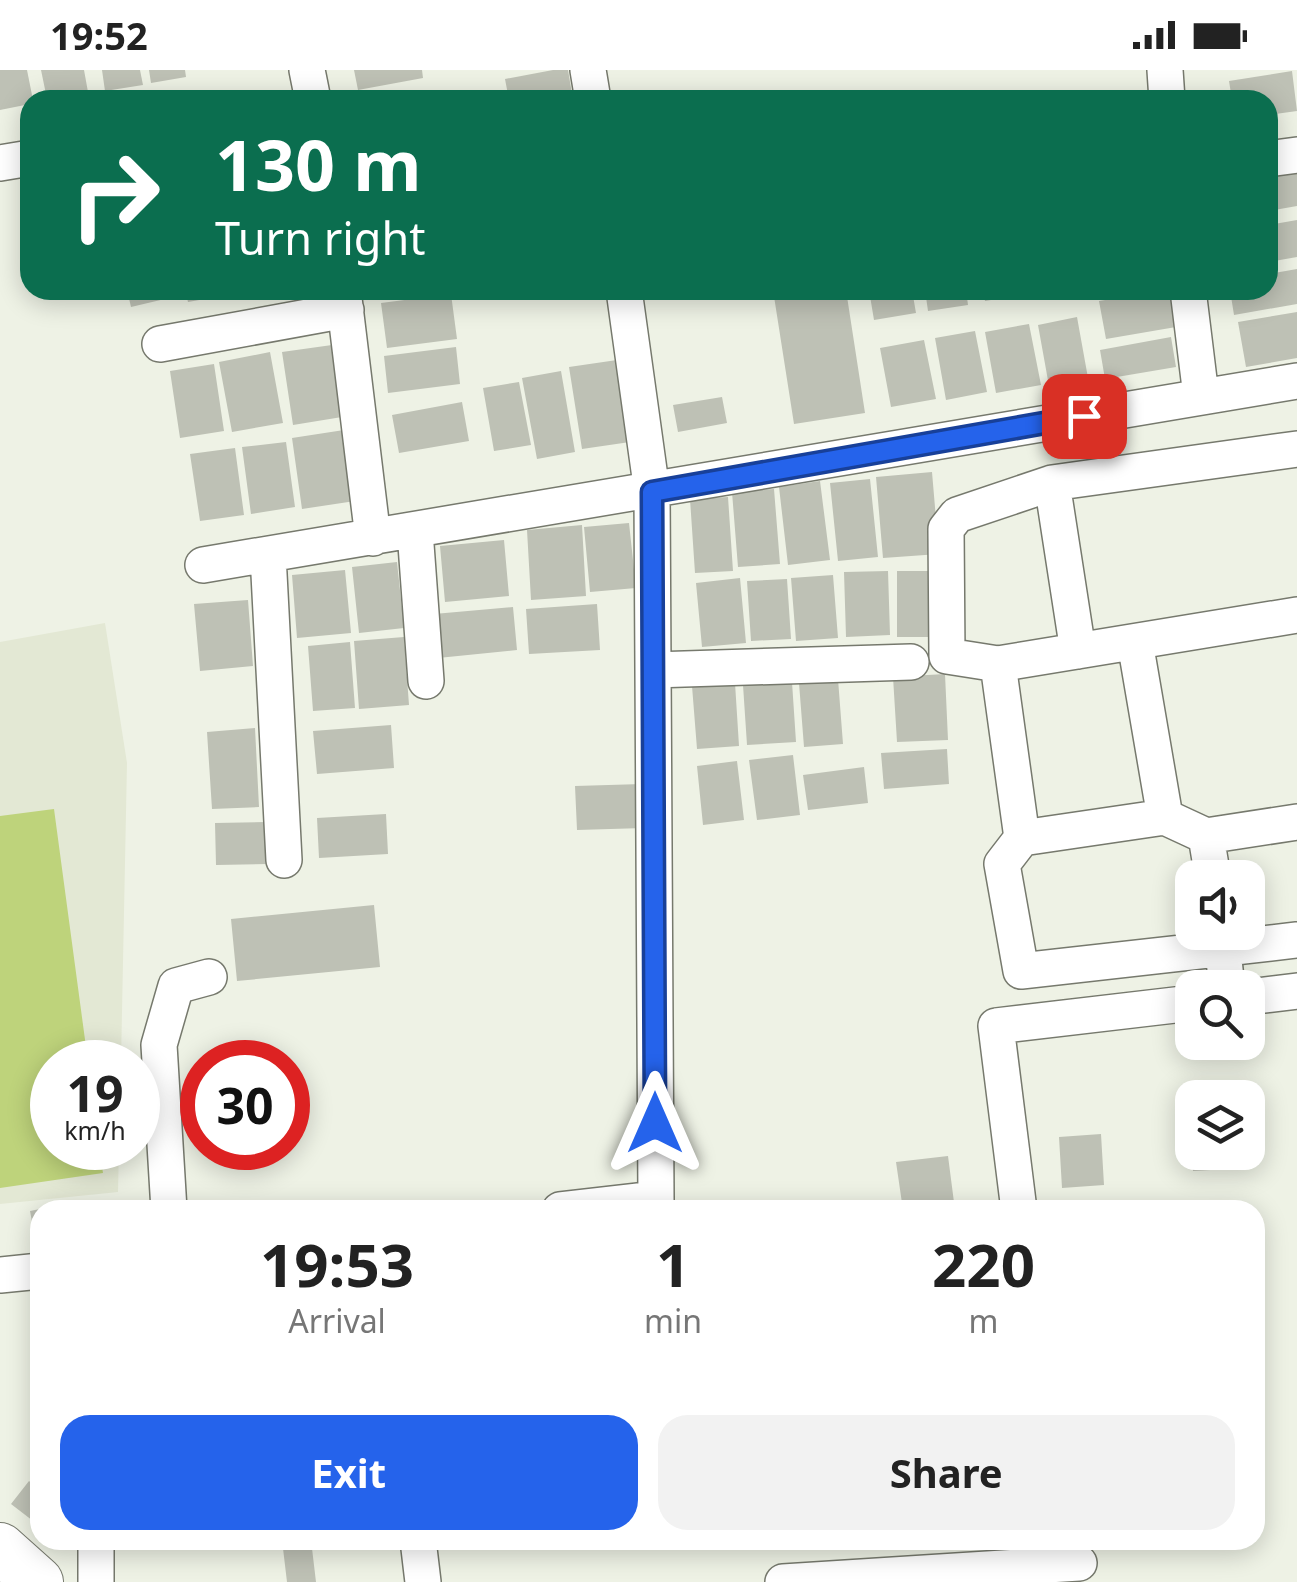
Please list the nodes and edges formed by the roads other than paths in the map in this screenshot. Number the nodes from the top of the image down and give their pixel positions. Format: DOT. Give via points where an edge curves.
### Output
graph roads {
  1 [pos="344,300"];
  2 [pos="625,300"];
  3 [pos="1189,300"];
  4 [pos="160,344"];
  5 [pos="1297,381"];
  6 [pos="1202,396"];
  7 [pos="1297,449"];
  8 [pos="1052,483"];
  9 [pos="652,492"];
  10 [pos="415,530"];
  11 [pos="373,538"];
  12 [pos="268,555"];
  13 [pos="203,565"];
  14 [pos="1297,615"];
  15 [pos="1135,642"];
  16 [pos="1078,651"];
  17 [pos="911,662"];
  18 [pos="998,664"];
  19 [pos="653,670"];
  20 [pos="426,681"];
  21 [pos="1165,818"];
  22 [pos="1297,822"];
  23 [pos="1206,836"];
  24 [pos="1022,838"];
  25 [pos="284,860"];
  26 [pos="1210,860"];
  27 [pos="1265,940"];
  28 [pos="1297,940"];
  29 [pos="1175,947"];
  30 [pos="209,977"];
  31 [pos="1265,997"];
  32 [pos="1296,999"];
  33 [pos="1175,1005"];
  34 [pos="168,1200"];
  35 [pos="656,1200"];
  36 [pos="1018,1200"];
  37 [pos="30,1272"];
  38 [pos="0,1276"];
  39 [pos="0,1548"];
  40 [pos="96,1550"];
  41 [pos="419,1550"];
  42 [pos="1079,1563"];
  43 [pos="38,1582"];
  44 [pos="96,1582"];
  45 [pos="423,1582"];
  46 [pos="783,1582"];
  1 -- 4 [label="street"];
  1 -- 11 [label="street"];
  2 -- 9 [label="street"];
  3 -- 6 [label="street"];
  5 -- 6 [label="street"];
  6 -- 9 [label="street"];
  7 -- 8 [label="street"];
  8 -- 16 [label="street"];
  8 -- 18 [label="street" via="958,515 946,529 947,656"];
  9 -- 10 [label="street"];
  9 -- 19 [label="street"];
  10 -- 11 [label="street"];
  10 -- 20 [label="street"];
  11 -- 12 [label="street"];
  12 -- 13 [label="street"];
  12 -- 25 [label="street"];
  14 -- 15 [label="street"];
  15 -- 16 [label="street"];
  15 -- 21 [label="street"];
  16 -- 18 [label="street"];
  17 -- 19 [label="street"];
  18 -- 24 [label="street"];
  19 -- 35 [label="street"];
  21 -- 23 [label="street"];
  21 -- 24 [label="street"];
  22 -- 23 [label="street"];
  23 -- 26 [label="street"];
  24 -- 29 [label="street" via="1002,864 1021,971"];
  27 -- 28 [label="street"];
  30 -- 34 [label="street" via="176,986 159,1045"];
  31 -- 32 [label="street"];
  33 -- 36 [label="street" via="996,1026"];
  37 -- 38 [label="street"];
  39 -- 43 [label="street"];
  40 -- 44 [label="street"];
  41 -- 45 [label="street"];
  42 -- 46 [label="street"];
}
